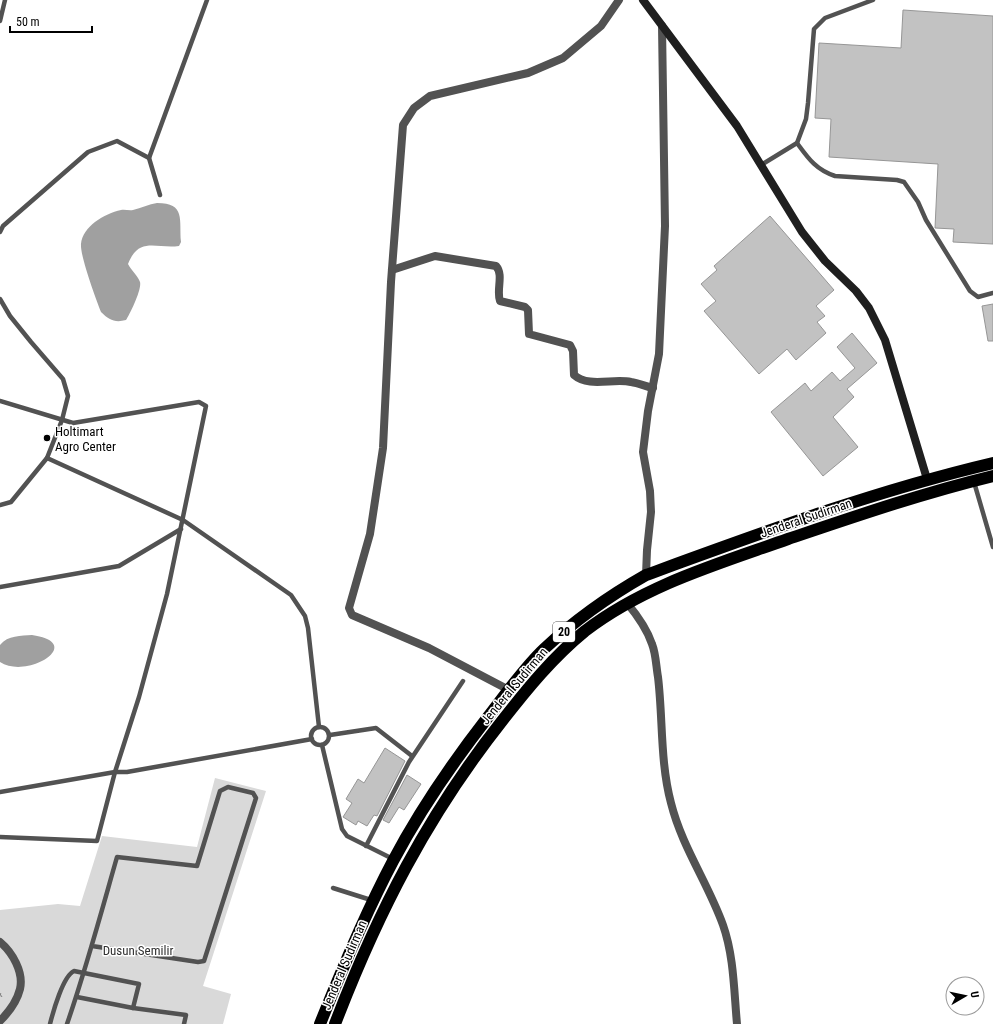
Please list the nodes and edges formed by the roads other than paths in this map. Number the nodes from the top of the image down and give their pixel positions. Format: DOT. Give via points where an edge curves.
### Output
graph roads {
  1 [pos="5,0"];
  2 [pos="207,0"];
  3 [pos="619,0"];
  4 [pos="643,0"];
  5 [pos="872,0"];
  6 [pos="0,21"];
  7 [pos="662,26"];
  8 [pos="797,143"];
  9 [pos="149,158"];
  10 [pos="761,165"];
  11 [pos="160,196"];
  12 [pos="2,224"];
  13 [pos="0,232"];
  14 [pos="392,270"];
  15 [pos="993,293"];
  16 [pos="0,299"];
  17 [pos="652,388"];
  18 [pos="0,401"];
  19 [pos="62,420"];
  20 [pos="47,458"];
  21 [pos="993,463"];
  22 [pos="993,476"];
  23 [pos="927,479"];
  24 [pos="974,481"];
  25 [pos="0,505"];
  26 [pos="183,520"];
  27 [pos="181,529"];
  28 [pos="993,547"];
  29 [pos="646,575"];
  30 [pos="0,587"];
  31 [pos="627,603"];
  32 [pos="463,681"];
  33 [pos="509,690"];
  34 [pos="319,727"];
  35 [pos="330,735"];
  36 [pos="312,739"];
  37 [pos="322,745"];
  38 [pos="412,756"];
  39 [pos="115,772"];
  40 [pos="0,792"];
  41 [pos="0,837"];
  42 [pos="366,846"];
  43 [pos="394,860"];
  44 [pos="406,865"];
  45 [pos="333,888"];
  46 [pos="373,901"];
  47 [pos="0,942"];
  48 [pos="92,946"];
  49 [pos="84,974"];
  50 [pos="77,997"];
  51 [pos="133,1008"];
  52 [pos="0,1021"];
  53 [pos="50,1024"];
  54 [pos="66,1024"];
  55 [pos="184,1024"];
  56 [pos="320,1024"];
  57 [pos="335,1024"];
  58 [pos="737,1024"];
  1 -- 6 [label="lane"];
  2 -- 9 [label="lane"];
  3 -- 14 [label="street" via="601,26 564,58 528,73 438,93 414,108 403,125"];
  4 -- 7 [label="street"];
  5 -- 8 [label="lane" via="825,18 814,29 806,119"];
  7 -- 10 [label="street" via="736,126"];
  7 -- 17 [label="street" via="666,226 659,354"];
  8 -- 10 [label="lane"];
  8 -- 15 [label="lane" via="810,162 826,173 904,182 970,291 978,296"];
  9 -- 11 [label="lane"];
  9 -- 12 [label="lane" via="117,141 88,152"];
  10 -- 23 [label="street" via="802,232 869,308 885,340"];
  12 -- 13 [label="lane"];
  14 -- 17 [label="street" via="435,256 496,266 500,273 500,301 528,310 529,334 570,345 573,351 574,375 579,380 630,382"];
  14 -- 33 [label="street" via="383,448 370,534 349,604 350,611 352,615 429,648"];
  16 -- 19 [label="lane" via="10,316 63,379 68,396"];
  17 -- 29 [label="street" via="643,452 651,512"];
  18 -- 19 [label="lane"];
  19 -- 20 [label="lane"];
  19 -- 26 [label="lane" via="73,423 205,403"];
  20 -- 25 [label="lane" via="12,502"];
  20 -- 26 [label="lane"];
  21 -- 23 [label="highway, 20"];
  22 -- 24 [label="highway, Jenderal Sudirman / 20"];
  23 -- 29 [label="highway, 20" via="832,508"];
  24 -- 28 [label="lane"];
  24 -- 31 [label="highway, Jenderal Sudirman / 20" via="923,494 703,569 664,584"];
  26 -- 27 [label="lane"];
  26 -- 34 [label="lane" via="291,594 298,604 305,616 308,632"];
  27 -- 30 [label="lane" via="119,566"];
  27 -- 39 [label="lane" via="167,594 139,697"];
  29 -- 33 [label="highway, 20" via="577,619 543,650"];
  31 -- 44 [label="highway, Jenderal Sudirman / 20" via="585,631 553,660 525,692 457,782"];
  31 -- 58 [label="street" via="648,634 655,655 668,790 684,842 727,936"];
  32 -- 38 [label="lane"];
  33 -- 43 [label="highway, 20" via="446,775"];
  34 -- 35 [label="lane" via="327,730"];
  34 -- 36 [label="lane" via="312,733"];
  35 -- 37 [label="lane" via="327,743"];
  35 -- 38 [label="lane" via="376,728"];
  36 -- 37 [label="lane" via="314,743"];
  36 -- 39 [label="lane"];
  37 -- 42 [label="lane" via="340,825 347,836"];
  38 -- 42 [label="lane"];
  39 -- 40 [label="lane"];
  39 -- 41 [label="lane" via="96,841"];
  42 -- 43 [label="lane"];
  43 -- 44 [label="highway"];
  43 -- 46 [label="highway, 20"];
  44 -- 57 [label="highway, Jenderal Sudirman / 20" via="364,949"];
  45 -- 46 [label="lane"];
  46 -- 56 [label="highway, 20"];
  47 -- 52 [label="street" via="13,954 20,978 20,989 8,1013"];
  48 -- 48 [label="lane" via="117,857 197,866 220,791 228,787 253,793 256,798 204,961"];
  48 -- 49 [label="lane"];
  49 -- 50 [label="lane"];
  49 -- 51 [label="lane" via="139,984"];
  49 -- 53 [label="lane" via="74,970 70,972"];
  50 -- 51 [label="lane"];
  50 -- 54 [label="lane"];
  51 -- 55 [label="lane" via="186,1015"];
}
